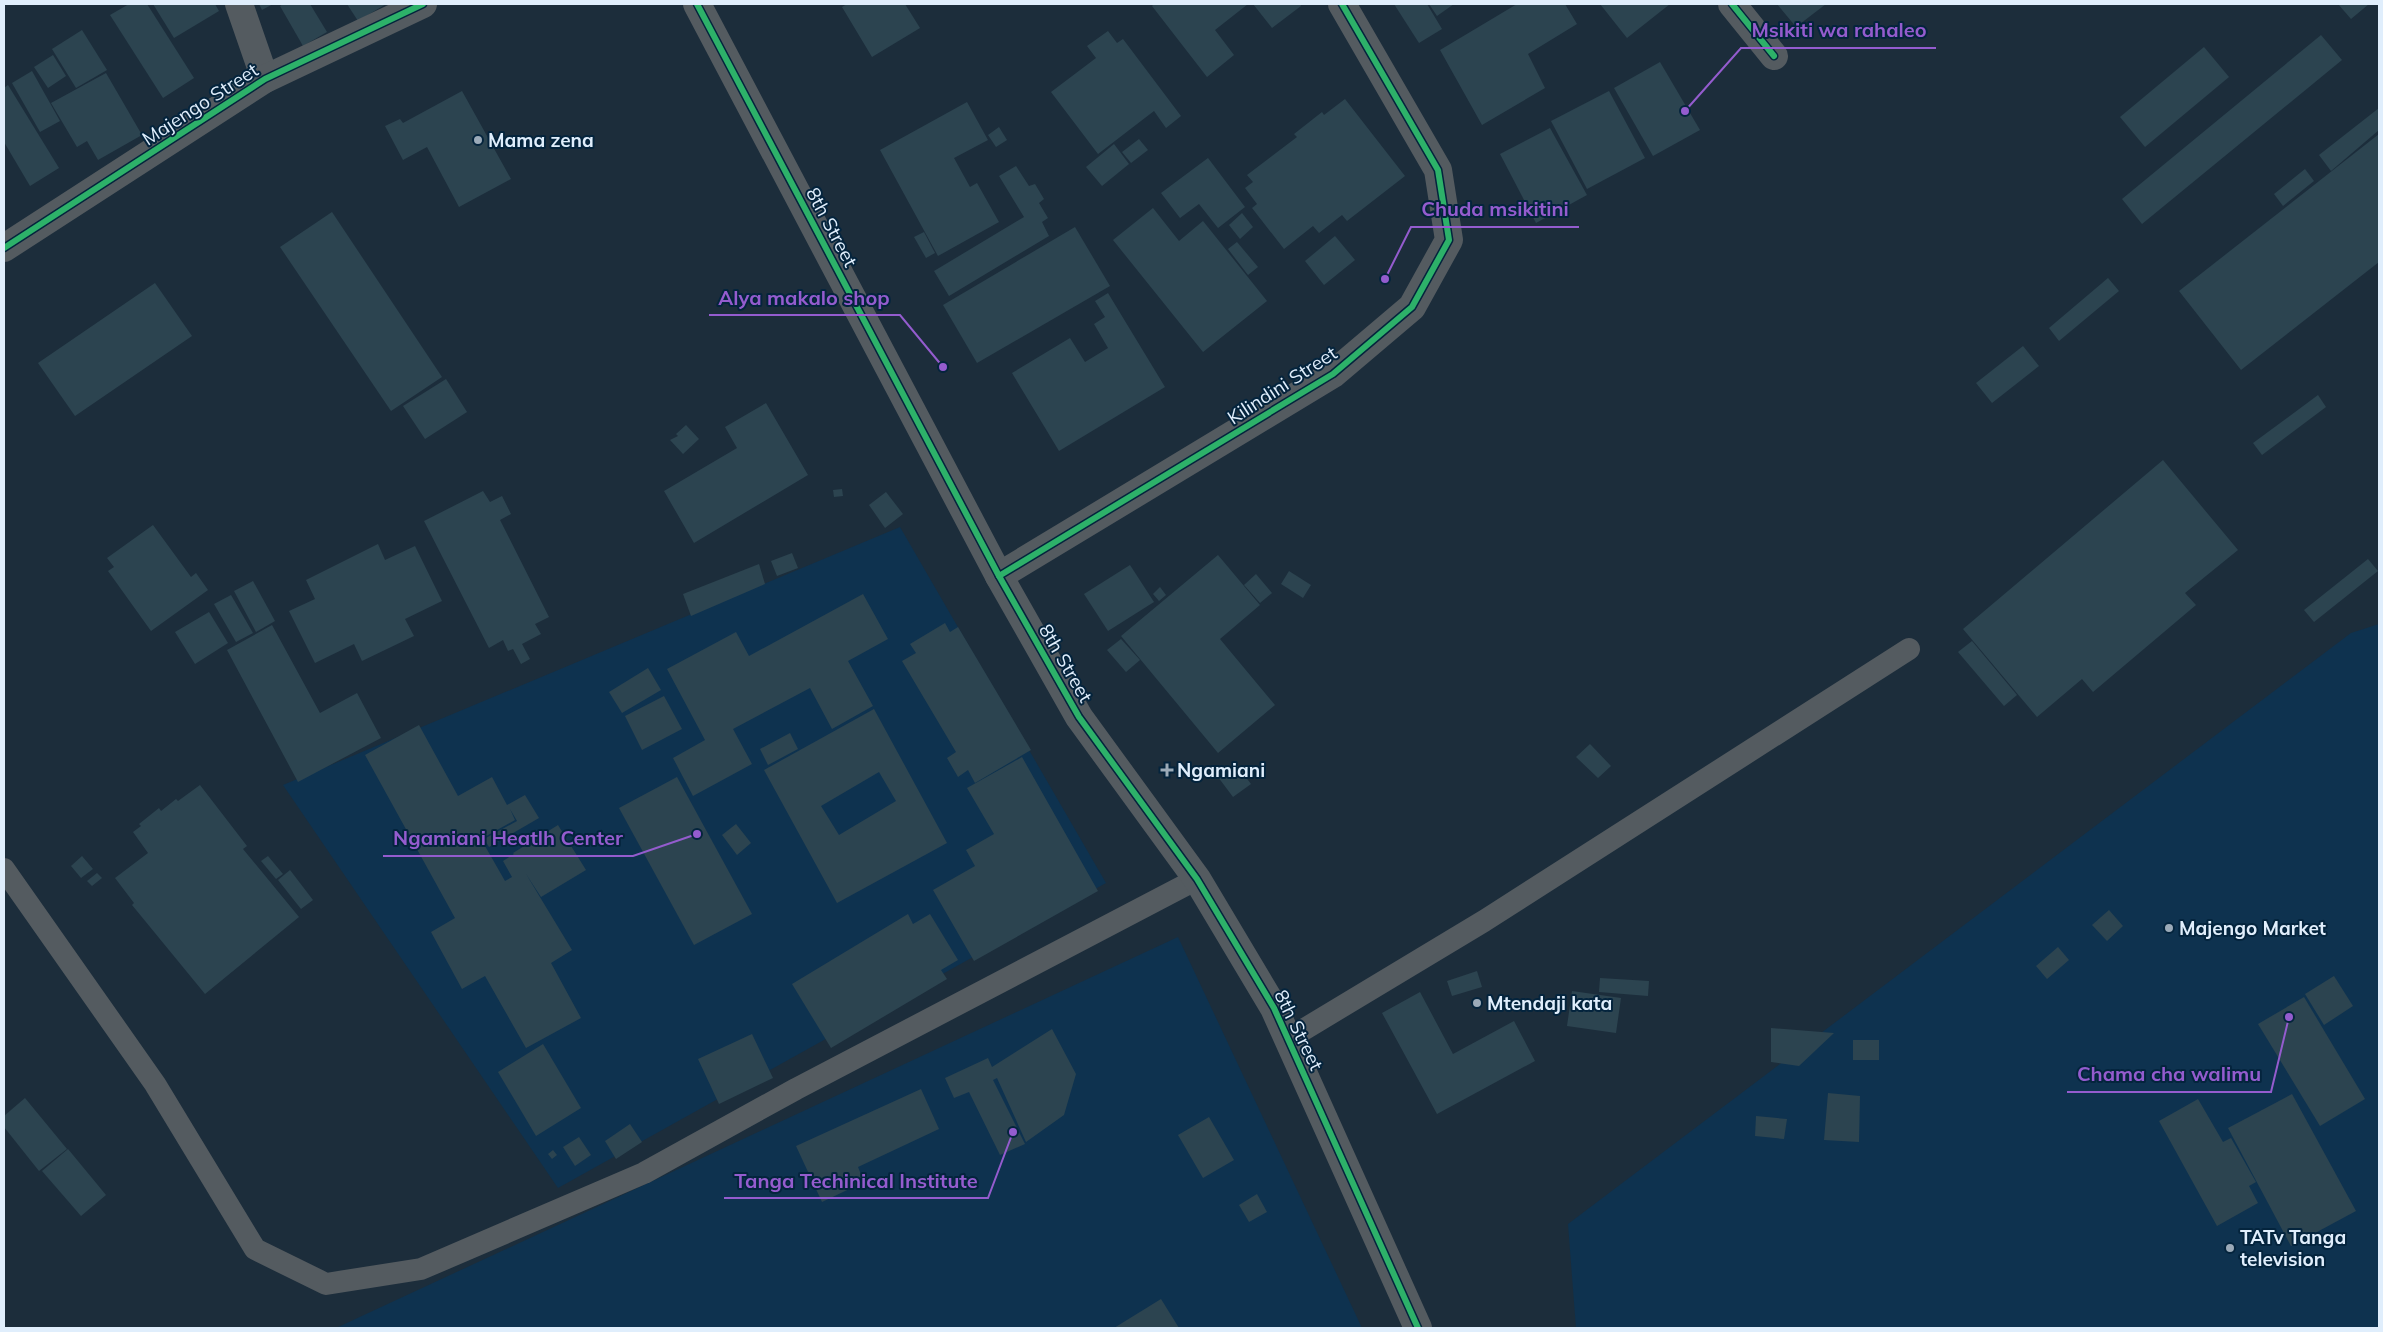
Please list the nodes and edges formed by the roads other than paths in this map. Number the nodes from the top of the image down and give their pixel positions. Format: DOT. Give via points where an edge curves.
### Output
graph roads {
  1 [pos="239,4"];
  2 [pos="423,4"];
  3 [pos="697,4"];
  4 [pos="1342,4"];
  5 [pos="1732,4"];
  6 [pos="1774,56"];
  7 [pos="265,79"];
  8 [pos="4,248"];
  9 [pos="999,576"];
  10 [pos="1909,649"];
  11 [pos="4,869"];
  12 [pos="1197,880"];
  13 [pos="1288,1039"];
  14 [pos="1418,1328"];
  1 -- 7 [label="street"];
  2 -- 7 [label="street, Majengo Street"];
  3 -- 9 [label="street, 8th Street"];
  4 -- 9 [label="street, Kilindini Street" via="1438,170 1449,240 1412,308 1333,374"];
  5 -- 6 [label="street"];
  7 -- 8 [label="street, Majengo Street"];
  9 -- 12 [label="street, 8th Street" via="1079,717"];
  10 -- 13 [label="lane" via="1484,921"];
  11 -- 12 [label="lane" via="154,1084 255,1249 326,1284 422,1269 644,1173 796,1089"];
  12 -- 13 [label="street, 8th Street" via="1274,1008"];
  13 -- 14 [label="street, 8th Street"];
}
